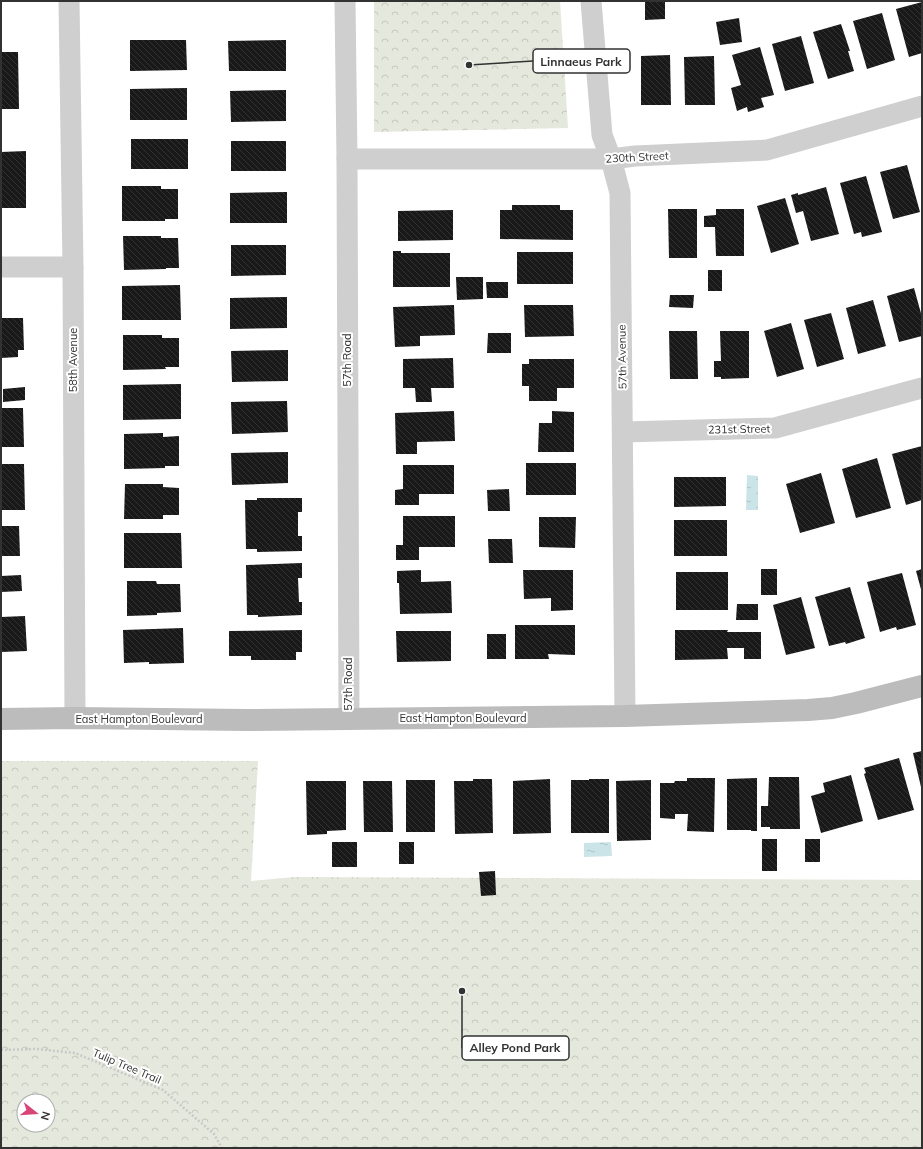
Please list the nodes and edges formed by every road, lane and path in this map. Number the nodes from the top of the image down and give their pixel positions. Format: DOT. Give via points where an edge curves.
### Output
graph roads {
  1 [pos="69,1"];
  2 [pos="345,1"];
  3 [pos="591,1"];
  4 [pos="922,106"];
  5 [pos="347,159"];
  6 [pos="611,159"];
  7 [pos="1,267"];
  8 [pos="73,267"];
  9 [pos="922,388"];
  10 [pos="623,432"];
  11 [pos="922,686"];
  12 [pos="625,716"];
  13 [pos="75,718"];
  14 [pos="349,718"];
  15 [pos="1,719"];
  16 [pos="1,1050"];
  17 [pos="222,1148"];
  1 -- 8 [label="street, 58th Avenue"];
  2 -- 5 [label="street, 57th Road"];
  3 -- 6 [label="street, 57th Avenue" via="602,135"];
  4 -- 6 [label="street, 230th Street" via="767,150"];
  5 -- 6 [label="street, 230th Street"];
  5 -- 14 [label="street, 57th Road"];
  6 -- 10 [label="street, 57th Avenue" via="620,193"];
  7 -- 8 [label="street"];
  8 -- 13 [label="street, 58th Avenue"];
  9 -- 10 [label="street, 231st Street" via="775,428"];
  10 -- 12 [label="street, 57th Avenue"];
  11 -- 12 [label="street, East Hampton Boulevard" via="832,708"];
  12 -- 14 [label="street, East Hampton Boulevard"];
  13 -- 14 [label="street, East Hampton Boulevard"];
  13 -- 15 [label="street, East Hampton Boulevard"];
  16 -- 17 [label="path, Tulip Tree Trail" via="74,1052 163,1090 214,1134"];
}
